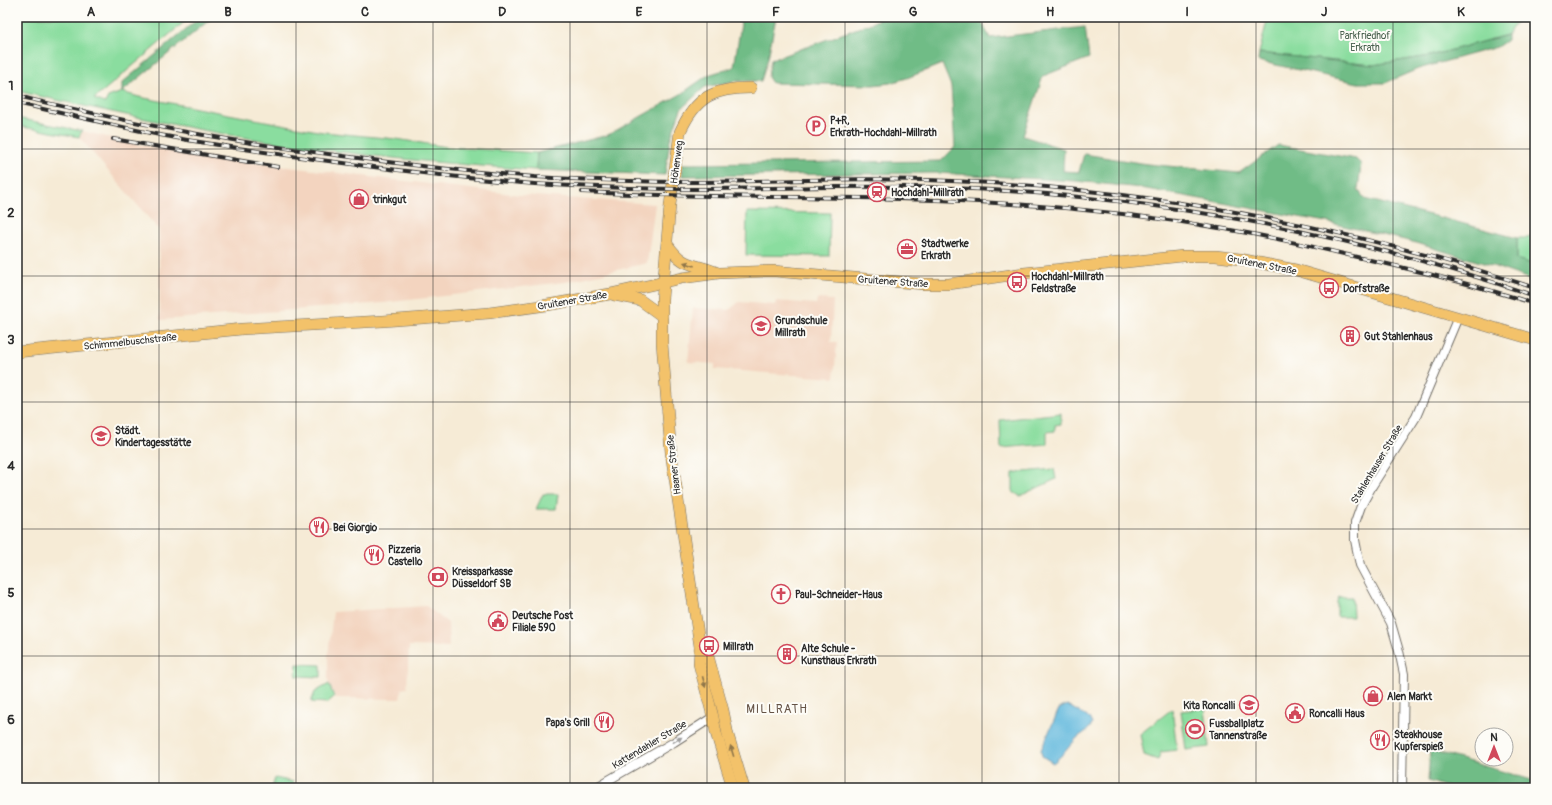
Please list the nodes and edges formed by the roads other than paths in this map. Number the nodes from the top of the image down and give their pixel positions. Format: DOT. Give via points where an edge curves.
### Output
graph roads {
  1 [pos="750,88"];
  2 [pos="667,244"];
  3 [pos="719,273"];
  4 [pos="664,282"];
  5 [pos="610,294"];
  6 [pos="662,316"];
  7 [pos="1458,317"];
  8 [pos="242,329"];
  9 [pos="1535,340"];
  10 [pos="17,352"];
  11 [pos="700,647"];
  12 [pos="713,717"];
  13 [pos="595,788"];
  14 [pos="733,788"];
  15 [pos="744,788"];
  16 [pos="1402,788"];
  1 -- 2 [label="main road, Höhenweg" via="717,91 693,109 685,121 677,151"];
  3 -- 2 [label="main road, one-way" via="683,262"];
  2 -- 4 [label="main road, Höhenweg"];
  3 -- 4 [label="main road, Gruitener Straße"];
  3 -- 7 [label="main road, Gruitener Straße" via="773,271 950,284 1098,264 1183,256 1216,256 1262,262 1296,270"];
  4 -- 5 [label="main road, Gruitener Straße"];
  4 -- 6 [label="main road, Haaner Straße"];
  5 -- 6 [label="main road" via="640,300"];
  5 -- 8 [label="main road, Gruitener Straße" via="489,313"];
  6 -- 11 [label="main road, Haaner Straße" via="671,453"];
  7 -- 9 [label="main road, Gruitener Straße"];
  7 -- 16 [label="street, Stahlenhauser Straße" via="1416,417 1372,486 1355,523 1355,540 1360,565 1391,623 1404,674"];
  8 -- 10 [label="main road, Schimmelbuschstraße"];
  11 -- 12 [label="main road, Haaner Straße, one-way" via="699,664"];
  15 -- 11 [label="main road, Haaner Straße, one-way" via="708,656"];
  13 -- 12 [label="street, Kattendahler Straße, one-way"];
  12 -- 14 [label="main road, Haaner Straße"];
}
